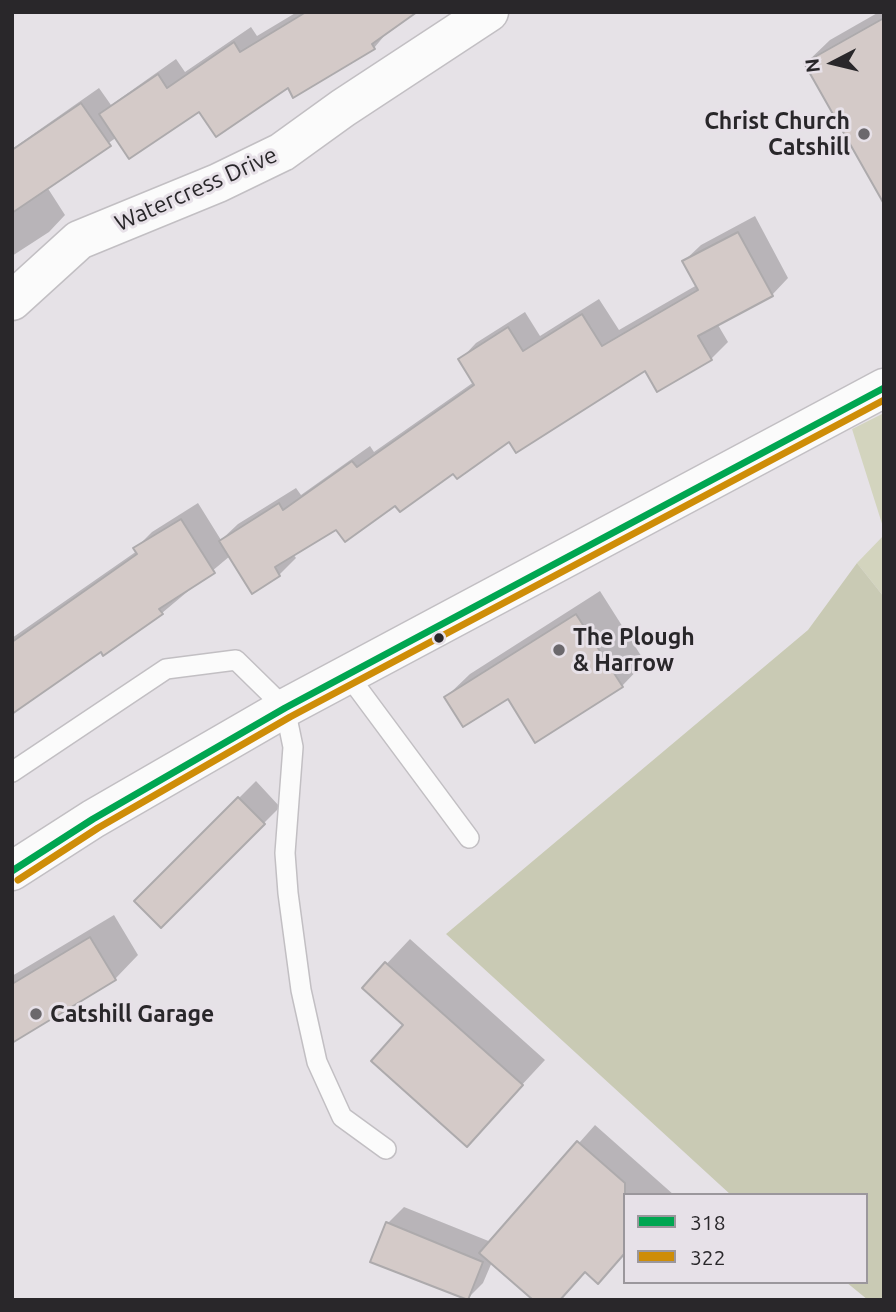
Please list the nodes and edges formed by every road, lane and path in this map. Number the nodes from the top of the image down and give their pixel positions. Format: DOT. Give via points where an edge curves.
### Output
graph roads {
  1 [pos="489,12"];
  2 [pos="12,301"];
  3 [pos="884,388"];
  4 [pos="348,675"];
  5 [pos="285,708"];
  6 [pos="12,772"];
  7 [pos="470,838"];
  8 [pos="12,871"];
  9 [pos="386,1149"];
  1 -- 2 [label="main road, Watercress Drive" via="282,152 79,240"];
  3 -- 4 [label="main road"];
  4 -- 5 [label="main road"];
  4 -- 7 [label="lane"];
  5 -- 6 [label="lane" via="236,660 166,670"];
  5 -- 8 [label="main road"];
  5 -- 9 [label="lane" via="293,747 285,853 288,893 301,990 317,1062 342,1117"];
}
